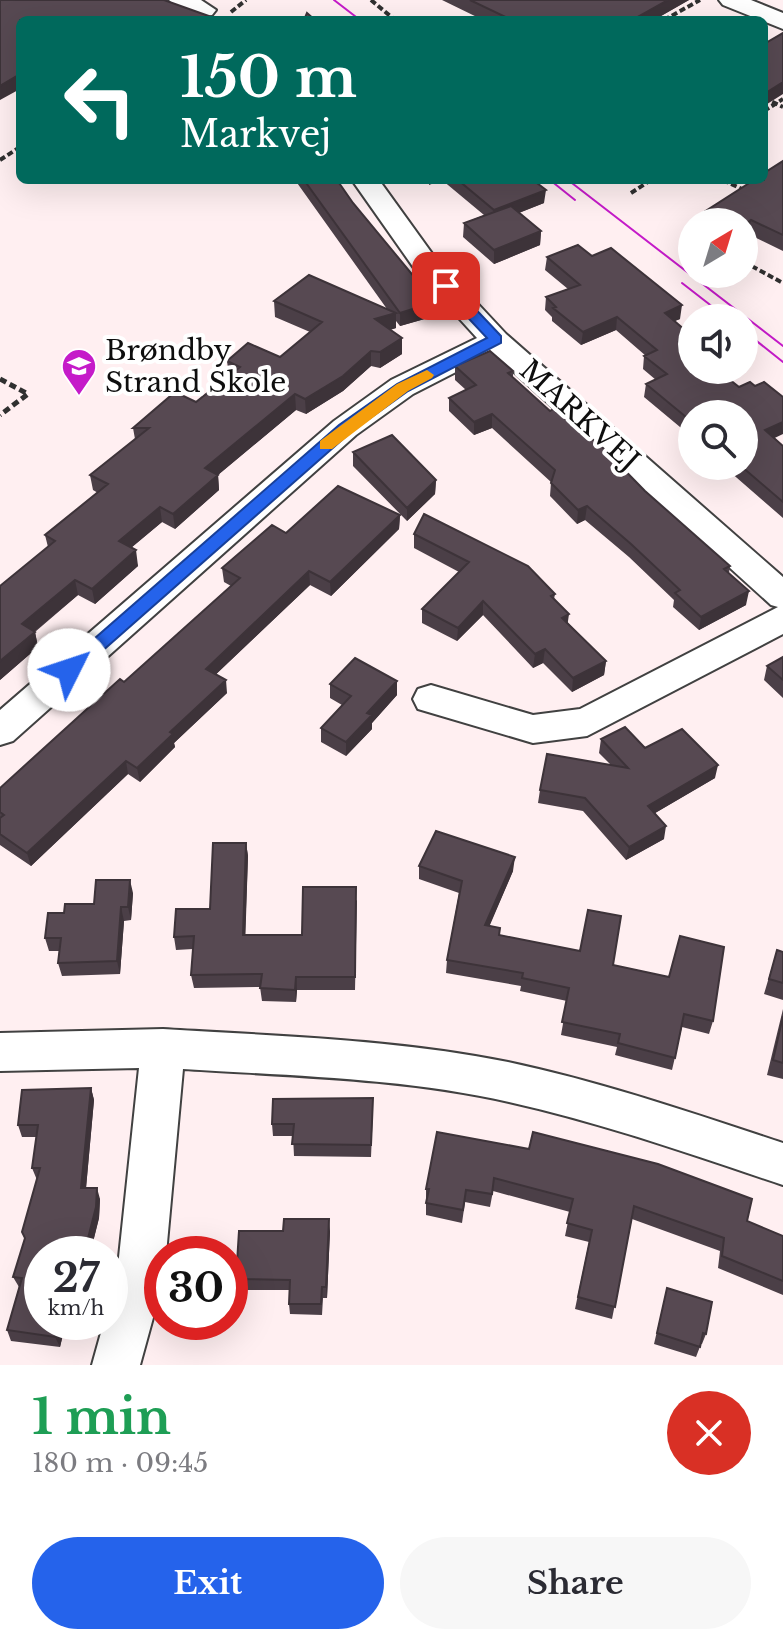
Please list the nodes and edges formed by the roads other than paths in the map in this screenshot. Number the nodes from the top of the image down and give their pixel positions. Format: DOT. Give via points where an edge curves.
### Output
graph roads {
  1 [pos="181,0"];
  2 [pos="204,10"];
  3 [pos="738,10"];
  4 [pos="760,16"];
  5 [pos="368,184"];
  6 [pos="496,340"];
  7 [pos="783,596"];
  8 [pos="783,618"];
  9 [pos="431,699"];
  10 [pos="0,731"];
  11 [pos="163,1048"];
  12 [pos="0,1052"];
  13 [pos="783,1164"];
  14 [pos="116,1365"];
  1 -- 2 [label="street"];
  3 -- 4 [label="street"];
  5 -- 6 [label="street, MARKVEJ" via="426,265"];
  6 -- 7 [label="street, MARKVEJ"];
  6 -- 10 [label="street" via="402,387 345,428"];
  8 -- 9 [label="street" via="587,722 533,729"];
  11 -- 12 [label="street"];
  11 -- 13 [label="street" via="393,1063 508,1082 623,1111"];
  11 -- 14 [label="street" via="141,1276"];
}
